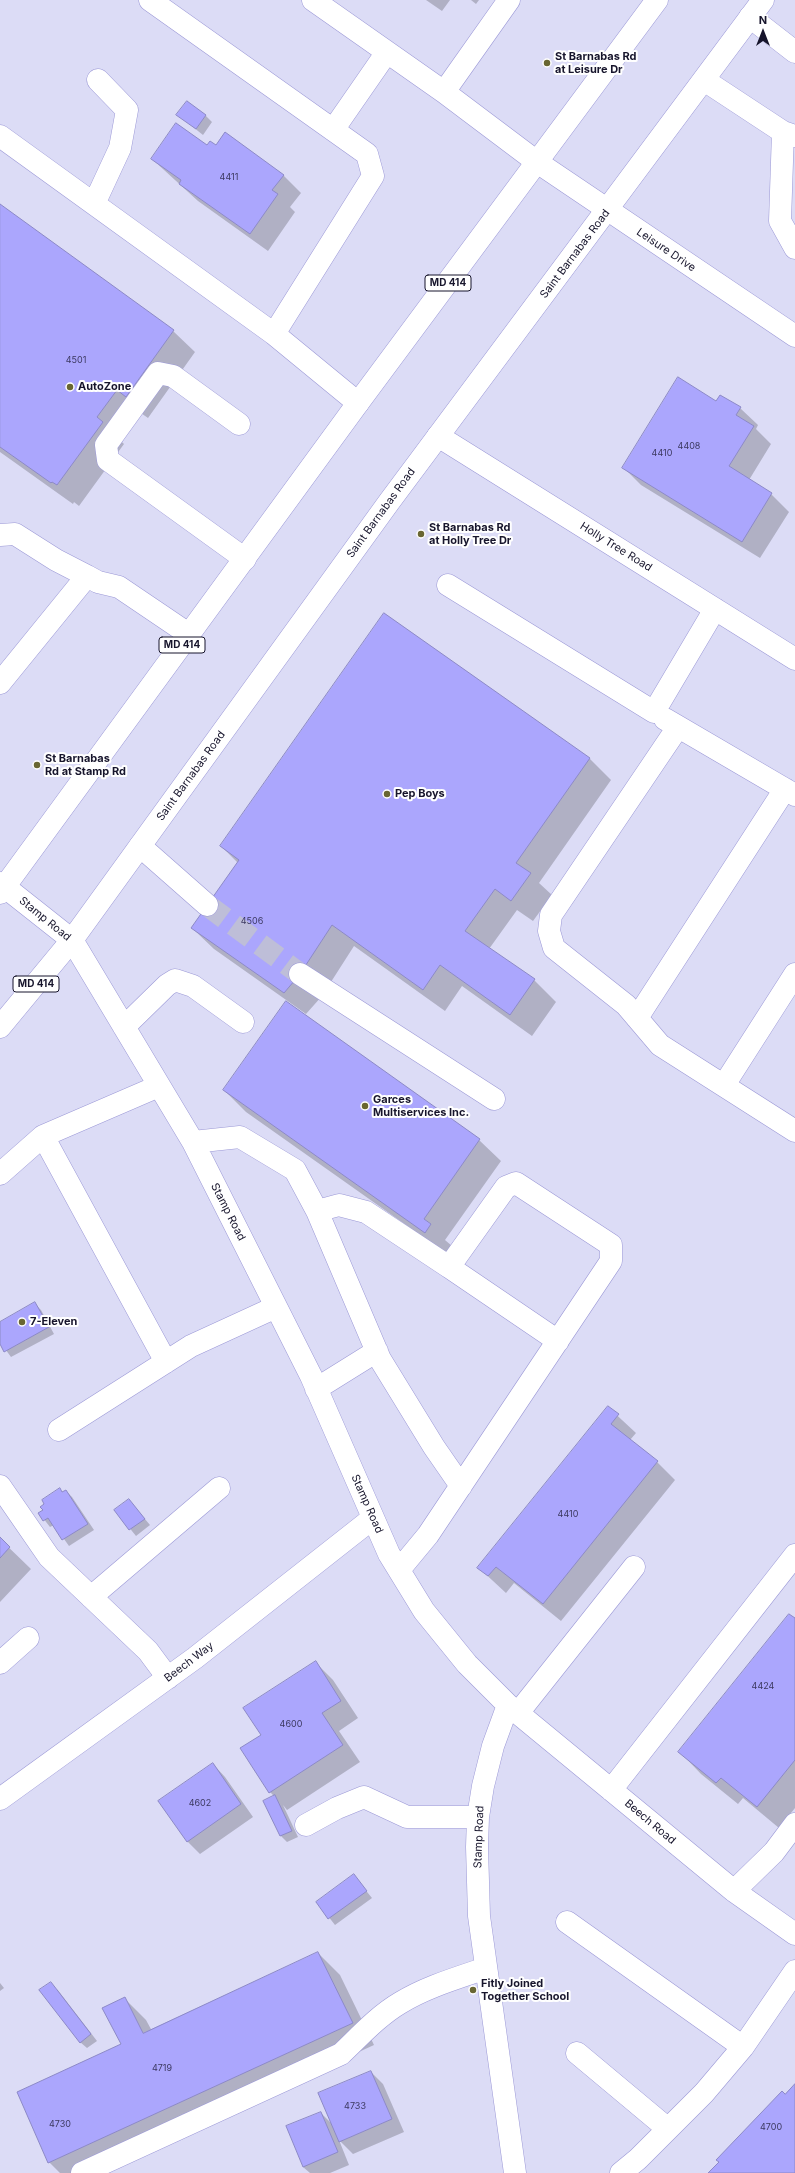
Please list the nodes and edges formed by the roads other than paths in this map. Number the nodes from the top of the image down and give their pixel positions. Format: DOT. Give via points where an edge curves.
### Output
graph roads {
  1 [pos="150,0"];
  2 [pos="313,0"];
  3 [pos="509,0"];
  4 [pos="657,0"];
  5 [pos="756,8"];
  6 [pos="387,52"];
  7 [pos="795,52"];
  8 [pos="98,80"];
  9 [pos="704,80"];
  10 [pos="444,92"];
  11 [pos="333,130"];
  12 [pos="789,134"];
  13 [pos="0,136"];
  14 [pos="537,162"];
  15 [pos="94,204"];
  16 [pos="607,211"];
  17 [pos="795,248"];
  18 [pos="274,334"];
  19 [pos="795,336"];
  20 [pos="358,403"];
  21 [pos="238,424"];
  22 [pos="438,436"];
  23 [pos="0,535"];
  24 [pos="245,559"];
  25 [pos="87,576"];
  26 [pos="448,585"];
  27 [pos="715,609"];
  28 [pos="190,635"];
  29 [pos="795,659"];
  30 [pos="0,683"];
  31 [pos="654,712"];
  32 [pos="678,727"];
  33 [pos="790,792"];
  34 [pos="140,846"];
  35 [pos="2,888"];
  36 [pos="207,905"];
  37 [pos="72,940"];
  38 [pos="300,974"];
  39 [pos="795,974"];
  40 [pos="637,1018"];
  41 [pos="243,1022"];
  42 [pos="124,1026"];
  43 [pos="0,1027"];
  44 [pos="724,1085"];
  45 [pos="159,1086"];
  46 [pos="494,1099"];
  47 [pos="795,1131"];
  48 [pos="43,1136"];
  49 [pos="193,1142"];
  50 [pos="0,1174"];
  51 [pos="318,1211"];
  52 [pos="449,1267"];
  53 [pos="276,1307"];
  54 [pos="558,1341"];
  55 [pos="377,1351"];
  56 [pos="166,1362"];
  57 [pos="316,1389"];
  58 [pos="59,1430"];
  59 [pos="0,1486"];
  60 [pos="461,1486"];
  61 [pos="219,1488"];
  62 [pos="373,1518"];
  63 [pos="795,1555"];
  64 [pos="634,1567"];
  65 [pos="399,1570"];
  66 [pos="91,1596"];
  67 [pos="28,1638"];
  68 [pos="0,1663"];
  69 [pos="168,1678"];
  70 [pos="513,1709"];
  71 [pos="611,1790"];
  72 [pos="0,1799"];
  73 [pos="478,1817"];
  74 [pos="795,1824"];
  75 [pos="306,1825"];
  76 [pos="734,1891"];
  77 [pos="567,1922"];
  78 [pos="795,1934"];
  79 [pos="486,1968"];
  80 [pos="795,1971"];
  81 [pos="743,2047"];
  82 [pos="577,2053"];
  83 [pos="668,2129"];
  84 [pos="82,2173"];
  85 [pos="515,2173"];
  86 [pos="621,2173"];
  1 -- 11 [label="street"];
  2 -- 6 [label="street, Leisure Drive"];
  3 -- 10 [label="street"];
  4 -- 14 [label="street, MD 414"];
  5 -- 7 [label="street"];
  5 -- 9 [label="street, Saint Barnabas Road / MD 414"];
  6 -- 10 [label="street, Leisure Drive"];
  6 -- 11 [label="street"];
  8 -- 15 [label="street" via="127,110 120,148"];
  9 -- 12 [label="street"];
  9 -- 16 [label="street, Saint Barnabas Road / MD 414"];
  10 -- 14 [label="street, Leisure Drive"];
  11 -- 18 [label="street" via="367,154 373,176"];
  12 -- 17 [label="street" via="780,221"];
  13 -- 15 [label="street"];
  14 -- 16 [label="street, Leisure Drive"];
  14 -- 20 [label="street, MD 414"];
  15 -- 18 [label="street"];
  16 -- 19 [label="street, Leisure Drive"];
  16 -- 22 [label="street, Saint Barnabas Road / MD 414"];
  18 -- 20 [label="street"];
  20 -- 24 [label="street, MD 414"];
  21 -- 24 [label="street" via="172,376 158,373 106,446 108,460"];
  22 -- 27 [label="street, Holly Tree Road"];
  22 -- 34 [label="street, Saint Barnabas Road / MD 414"];
  23 -- 25 [label="street" via="15,534"];
  24 -- 28 [label="street, MD 414"];
  25 -- 28 [label="street" via="98,582 119,587"];
  25 -- 30 [label="street"];
  26 -- 31 [label="street"];
  27 -- 29 [label="street, Holly Tree Road"];
  27 -- 31 [label="street"];
  28 -- 35 [label="street, MD 414"];
  31 -- 32 [label="street"];
  32 -- 33 [label="street"];
  32 -- 40 [label="street" via="551,915 548,931 554,948 626,1004"];
  33 -- 40 [label="street"];
  34 -- 36 [label="street"];
  34 -- 37 [label="street, Saint Barnabas Road / MD 414"];
  35 -- 37 [label="street, Stamp Road"];
  37 -- 42 [label="street, Stamp Road"];
  37 -- 43 [label="street, Saint Barnabas Road / MD 414"];
  38 -- 46 [label="street"];
  39 -- 44 [label="street"];
  40 -- 44 [label="street" via="660,1045"];
  41 -- 42 [label="street" via="193,986 175,980"];
  42 -- 45 [label="street, Stamp Road"];
  44 -- 47 [label="street"];
  45 -- 48 [label="street"];
  45 -- 49 [label="street, Stamp Road"];
  48 -- 50 [label="street"];
  48 -- 56 [label="street"];
  49 -- 51 [label="street" via="240,1137 295,1170"];
  49 -- 53 [label="street, Stamp Road"];
  51 -- 52 [label="street" via="338,1205 366,1212"];
  51 -- 55 [label="street"];
  52 -- 54 [label="street"];
  52 -- 54 [label="street" via="506,1187 516,1183 611,1245 611,1261"];
  53 -- 56 [label="street" via="191,1346"];
  53 -- 57 [label="street, Stamp Road"];
  54 -- 60 [label="street"];
  55 -- 57 [label="street"];
  55 -- 60 [label="street" via="434,1447"];
  56 -- 58 [label="street"];
  57 -- 62 [label="street, Stamp Road"];
  59 -- 66 [label="street" via="49,1557"];
  60 -- 65 [label="street" via="428,1535"];
  61 -- 66 [label="street"];
  62 -- 65 [label="street, Stamp Road"];
  62 -- 69 [label="street, Beech Way"];
  63 -- 71 [label="street"];
  64 -- 70 [label="street"];
  65 -- 70 [label="street, Stamp Road" via="424,1611 467,1664"];
  66 -- 69 [label="street" via="148,1651"];
  67 -- 68 [label="street"];
  69 -- 72 [label="street, Beech Way"];
  70 -- 71 [label="street, Beech Road"];
  70 -- 73 [label="street, Stamp Road" via="493,1746"];
  71 -- 76 [label="street, Beech Road"];
  73 -- 75 [label="street" via="407,1817 364,1796"];
  73 -- 79 [label="street, Stamp Road" via="479,1916"];
  74 -- 76 [label="street" via="774,1852"];
  76 -- 78 [label="street, Beech Road"];
  77 -- 81 [label="street"];
  79 -- 84 [label="street" via="435,1986 399,2003 341,2054"];
  79 -- 85 [label="street, Stamp Road"];
  80 -- 81 [label="street"];
  81 -- 83 [label="street" via="704,2093"];
  82 -- 83 [label="street"];
  83 -- 86 [label="street"];
}
